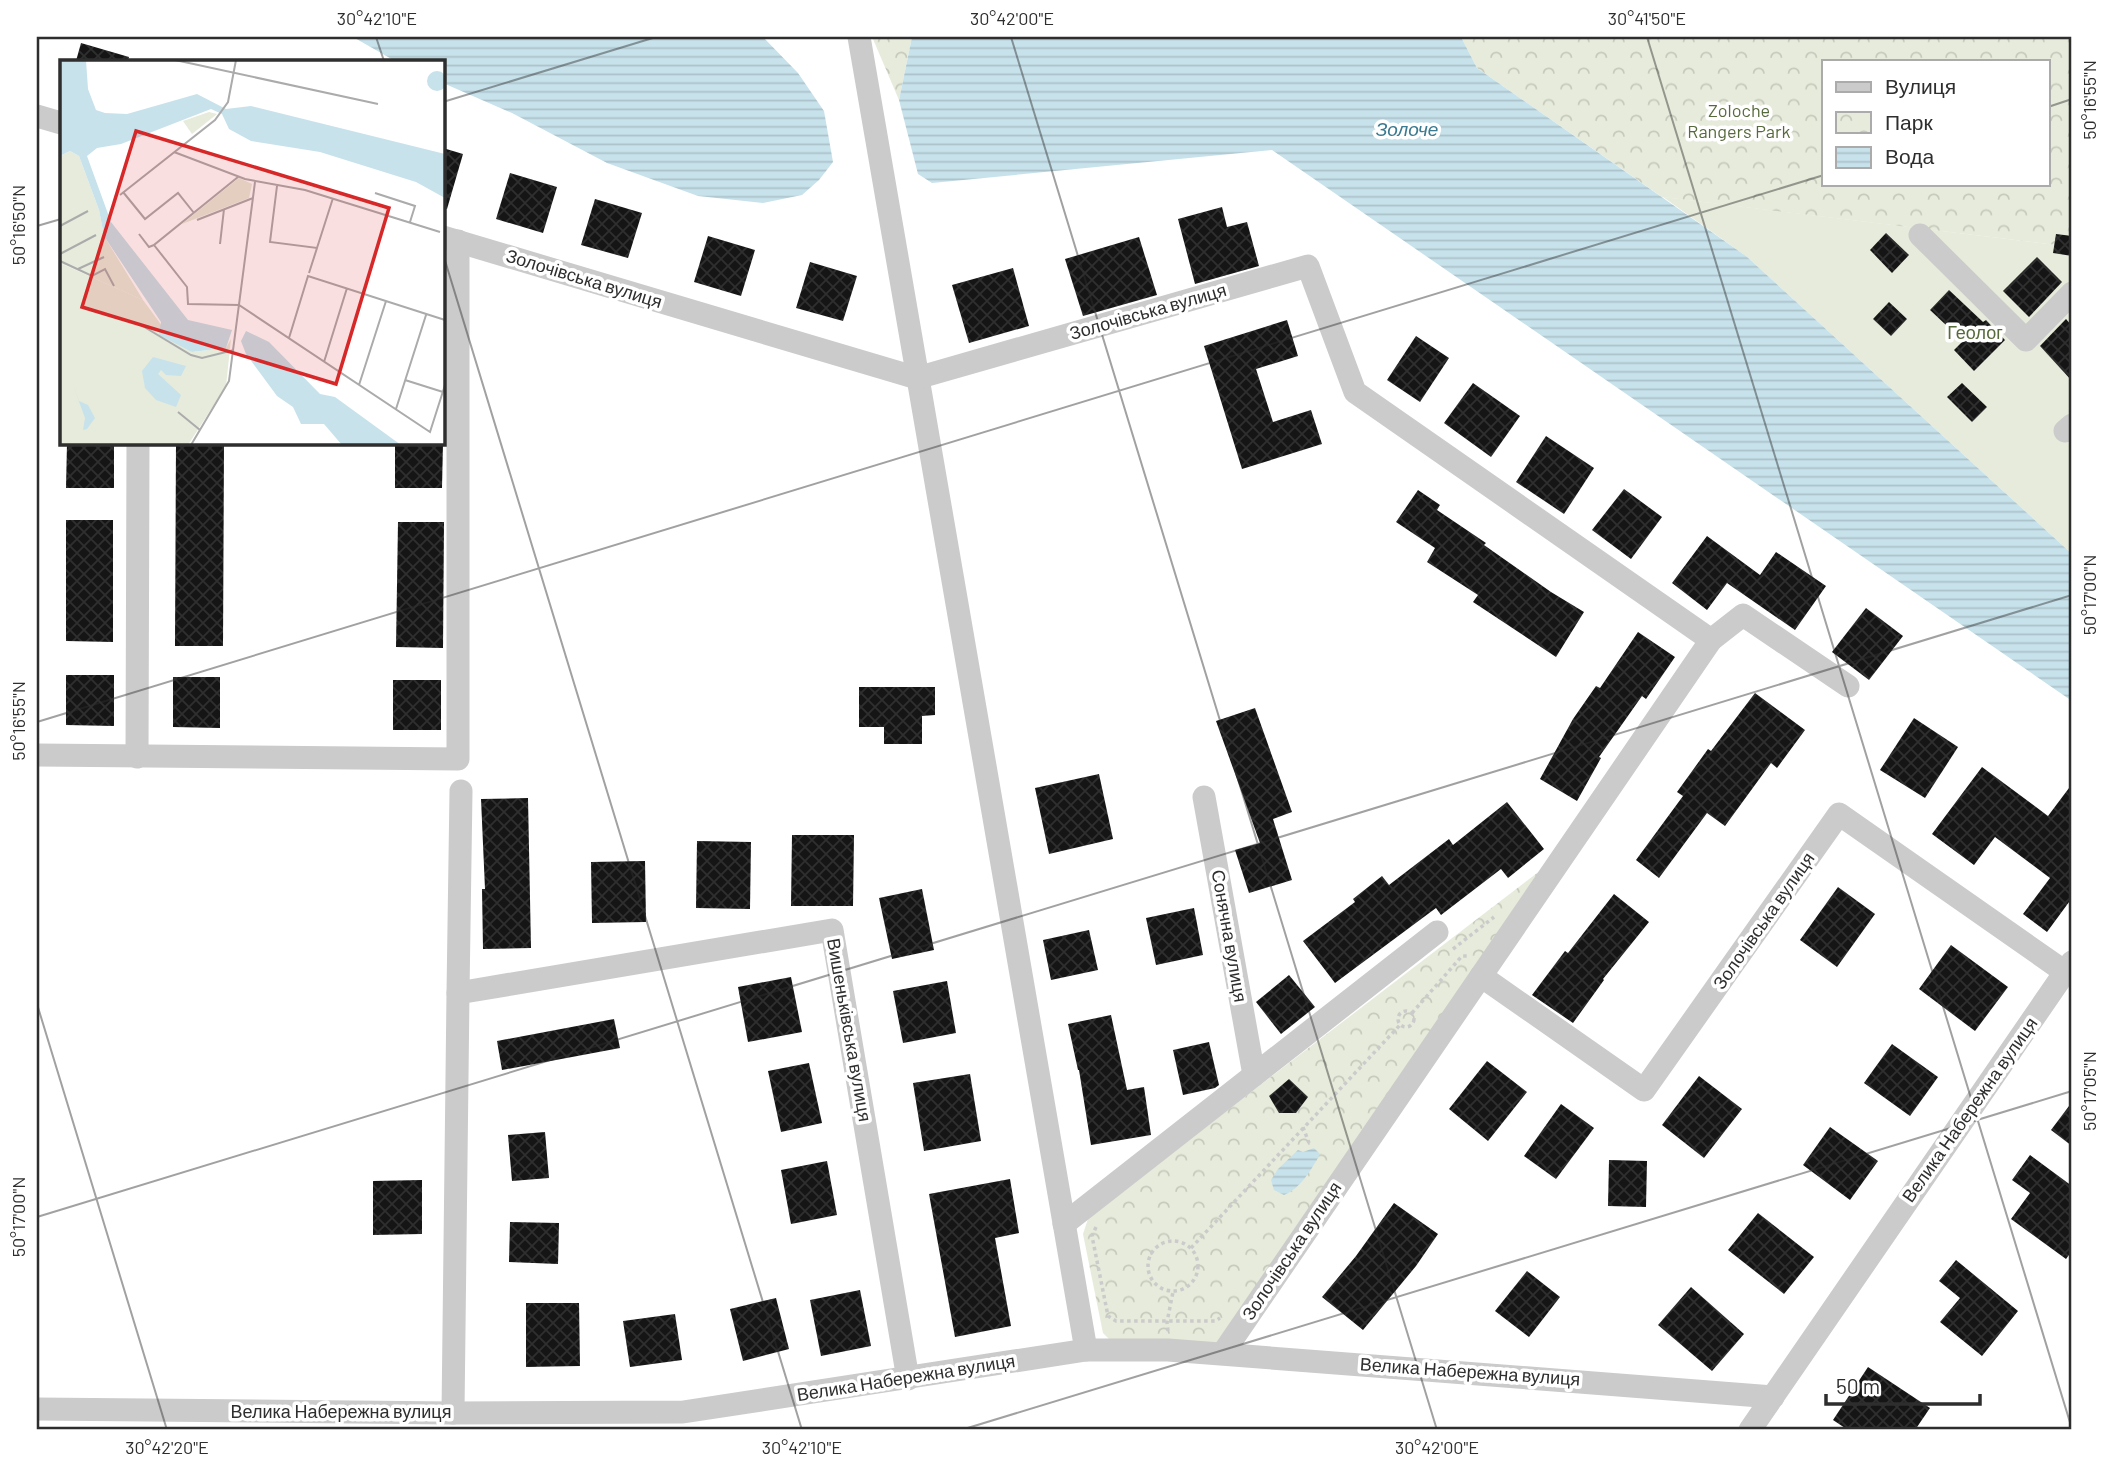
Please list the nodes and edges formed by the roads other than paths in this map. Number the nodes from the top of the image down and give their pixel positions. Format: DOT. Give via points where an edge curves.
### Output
graph roads {
  1 [pos="859,37"];
  2 [pos="37,116"];
  3 [pos="60,123"];
  4 [pos="1920,235"];
  5 [pos="451,239"];
  6 [pos="2072,293"];
  7 [pos="917,379"];
  8 [pos="138,444"];
  9 [pos="1711,639"];
  10 [pos="1848,686"];
  11 [pos="37,755"];
  12 [pos="137,757"];
  13 [pos="461,790"];
  14 [pos="1203,797"];
  15 [pos="1443,942"];
  16 [pos="1475,965"];
  17 [pos="2069,967"];
  18 [pos="458,993"];
  19 [pos="1254,1075"];
  20 [pos="1064,1224"];
  21 [pos="1086,1350"];
  22 [pos="1223,1353"];
  23 [pos="908,1379"];
  24 [pos="1773,1397"];
  25 [pos="37,1409"];
  26 [pos="453,1413"];
  27 [pos="1750,1430"];
  1 -- 7 [label="street"];
  2 -- 3 [label="street"];
  4 -- 6 [label="street" via="2026,340"];
  5 -- 7 [label="street, Золочівська вулиця"];
  5 -- 12 [label="street" via="458,759"];
  7 -- 9 [label="street, Золочівська вулиця" via="1308,266 1355,392"];
  7 -- 20 [label="street"];
  8 -- 12 [label="street"];
  9 -- 10 [label="street, Золочівська вулиця" via="1743,615"];
  9 -- 16 [label="street, Золочівська вулиця"];
  11 -- 12 [label="street"];
  13 -- 18 [label="street"];
  14 -- 19 [label="street, Сонячна вулиця"];
  15 -- 19 [label="street"];
  16 -- 17 [label="street, Золочівська вулиця" via="1644,1090 1839,814"];
  16 -- 22 [label="street, Золочівська вулиця"];
  17 -- 24 [label="street, Велика Набережна вулиця"];
  18 -- 23 [label="street, Вишеньківська вулиця" via="832,930"];
  18 -- 26 [label="street"];
  19 -- 20 [label="street"];
  20 -- 21 [label="street"];
  21 -- 22 [label="street, Велика Набережна вулиця"];
  21 -- 23 [label="street, Велика Набережна вулиця"];
  22 -- 24 [label="street, Велика Набережна вулиця"];
  23 -- 26 [label="street, Велика Набережна вулиця" via="683,1412"];
  24 -- 27 [label="street, Велика Набережна вулиця"];
  25 -- 26 [label="street, Велика Набережна вулиця"];
}
